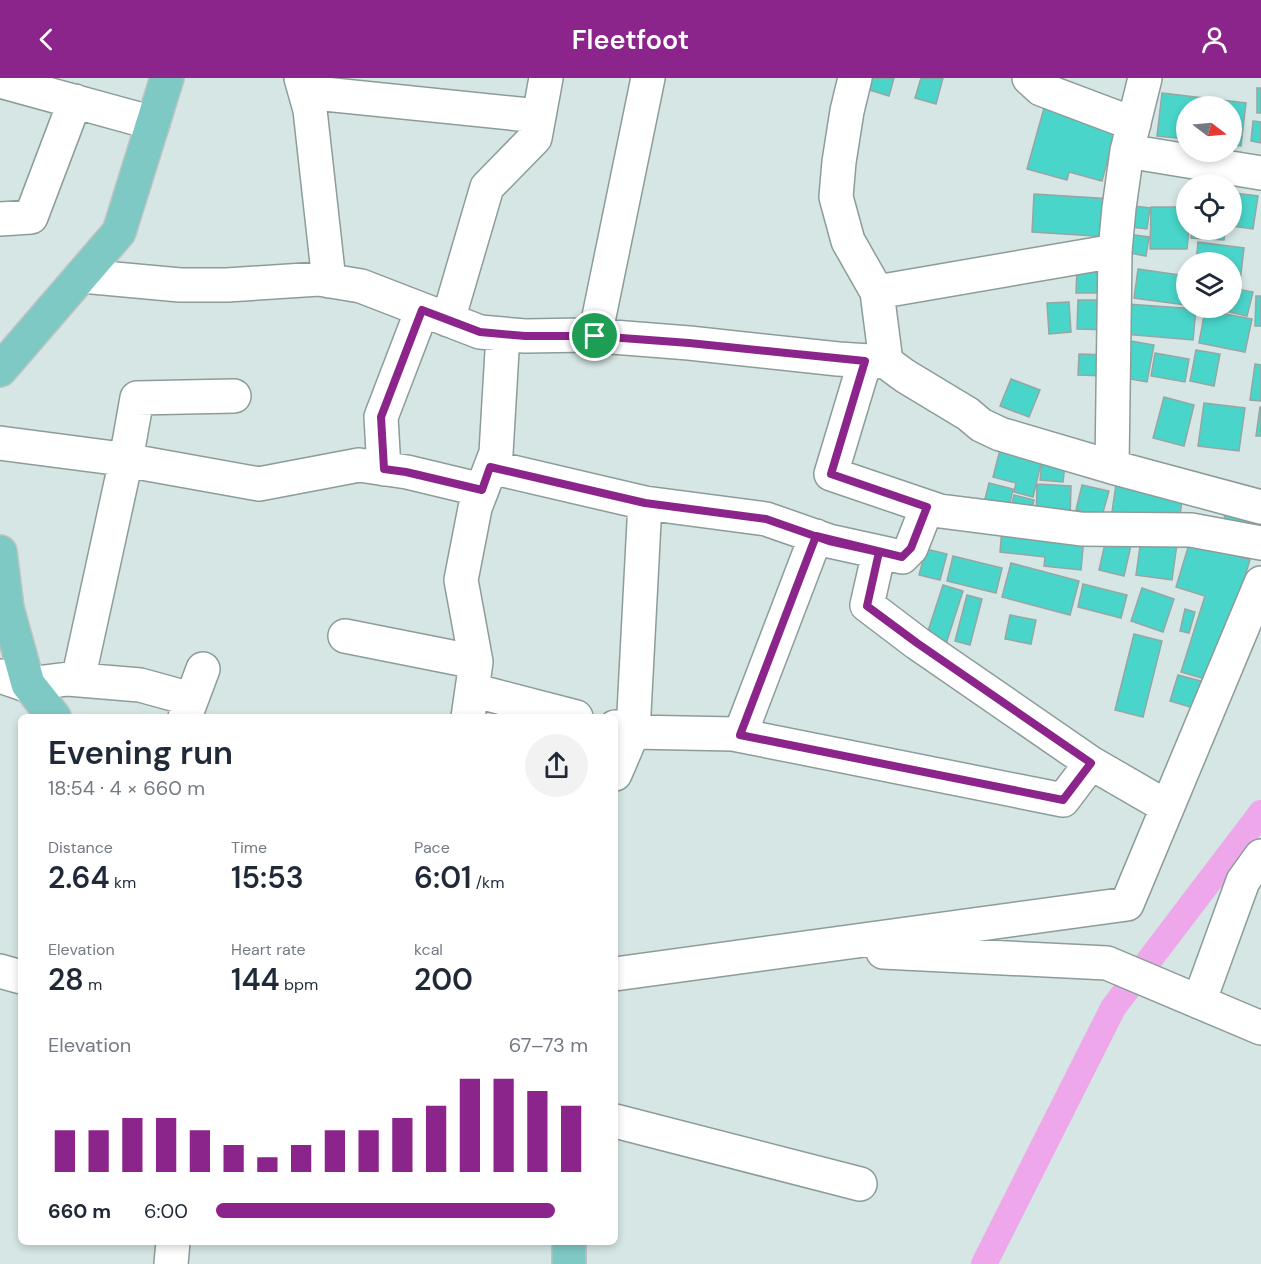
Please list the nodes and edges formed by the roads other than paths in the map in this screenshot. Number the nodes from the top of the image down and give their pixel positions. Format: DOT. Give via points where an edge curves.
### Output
graph roads {
  1 [pos="167,78"];
  2 [pos="546,78"];
  3 [pos="648,78"];
  4 [pos="855,78"];
  5 [pos="1029,78"];
  6 [pos="1145,78"];
  7 [pos="0,81"];
  8 [pos="44,85"];
  9 [pos="303,85"];
  10 [pos="75,101"];
  11 [pos="539,116"];
  12 [pos="153,123"];
  13 [pos="1131,138"];
  14 [pos="1261,173"];
  15 [pos="0,219"];
  16 [pos="1115,251"];
  17 [pos="82,276"];
  18 [pos="329,281"];
  19 [pos="878,292"];
  20 [pos="435,315"];
  21 [pos="503,334"];
  22 [pos="595,336"];
  23 [pos="875,362"];
  24 [pos="0,370"];
  25 [pos="234,396"];
  26 [pos="0,443"];
  27 [pos="126,460"];
  28 [pos="1112,467"];
  29 [pos="384,469"];
  30 [pos="486,478"];
  31 [pos="645,503"];
  32 [pos="927,507"];
  33 [pos="1261,507"];
  34 [pos="816,536"];
  35 [pos="1261,543"];
  36 [pos="0,552"];
  37 [pos="879,552"];
  38 [pos="1261,583"];
  39 [pos="345,636"];
  40 [pos="203,669"];
  41 [pos="78,680"];
  42 [pos="19,682"];
  43 [pos="472,690"];
  44 [pos="188,708"];
  45 [pos="51,714"];
  46 [pos="564,714"];
  47 [pos="624,729"];
  48 [pos="740,735"];
  49 [pos="618,759"];
  50 [pos="1091,763"];
  51 [pos="1167,807"];
  52 [pos="1255,875"];
  53 [pos="802,948"];
  54 [pos="0,971"];
  55 [pos="618,974"];
  56 [pos="18,976"];
  57 [pos="1193,999"];
  58 [pos="1261,1028"];
  59 [pos="618,1122"];
  60 [pos="860,1184"];
  61 [pos="173,1245"];
  62 [pos="569,1245"];
  63 [pos="171,1264"];
  64 [pos="569,1264"];
  1 -- 12 [label="main road"];
  2 -- 11 [label="street"];
  3 -- 22 [label="street"];
  4 -- 19 [label="street" via="836,197 848,241"];
  5 -- 13 [label="street" via="1041,89"];
  6 -- 13 [label="street"];
  7 -- 8 [label="street"];
  8 -- 10 [label="street"];
  9 -- 11 [label="street"];
  9 -- 18 [label="street" via="310,110"];
  10 -- 12 [label="street"];
  10 -- 15 [label="street" via="31,217"];
  11 -- 20 [label="street" via="535,138 487,187"];
  12 -- 17 [label="main road" via="119,232"];
  13 -- 14 [label="street"];
  13 -- 16 [label="street"];
  16 -- 19 [label="street"];
  16 -- 28 [label="street"];
  17 -- 18 [label="street" via="180,285"];
  17 -- 24 [label="main road"];
  18 -- 20 [label="street" via="361,286"];
  19 -- 23 [label="street"];
  20 -- 21 [label="street" via="480,332"];
  20 -- 29 [label="street" via="381,417"];
  21 -- 22 [label="street"];
  21 -- 30 [label="street" via="496,453"];
  22 -- 23 [label="street"];
  23 -- 28 [label="street" via="1000,434"];
  23 -- 32 [label="street" via="831,474"];
  25 -- 27 [label="street" via="137,398"];
  26 -- 27 [label="street"];
  27 -- 29 [label="street" via="259,484 359,465"];
  27 -- 41 [label="street"];
  28 -- 33 [label="street"];
  29 -- 30 [label="street"];
  30 -- 31 [label="street"];
  30 -- 43 [label="street" via="475,508 461,580"];
  31 -- 34 [label="street" via="766,519"];
  31 -- 47 [label="street"];
  32 -- 35 [label="street" via="1082,530 1191,530"];
  32 -- 37 [label="street" via="911,548 902,557"];
  34 -- 37 [label="street"];
  34 -- 48 [label="street"];
  36 -- 42 [label="main road"];
  37 -- 50 [label="street" via="867,606"];
  38 -- 51 [label="street"];
  39 -- 43 [label="street"];
  40 -- 44 [label="street"];
  41 -- 42 [label="street"];
  41 -- 44 [label="street" via="140,685"];
  42 -- 45 [label="main road"];
  43 -- 46 [label="street"];
  47 -- 48 [label="street"];
  47 -- 49 [label="street"];
  48 -- 50 [label="street" via="1063,800"];
  50 -- 51 [label="street"];
  51 -- 53 [label="street" via="1127,904"];
  52 -- 57 [label="street"];
  53 -- 55 [label="street"];
  53 -- 57 [label="street" via="1107,963"];
  54 -- 56 [label="street"];
  57 -- 58 [label="street"];
  59 -- 60 [label="street"];
  61 -- 63 [label="street"];
  62 -- 64 [label="main road"];
}
